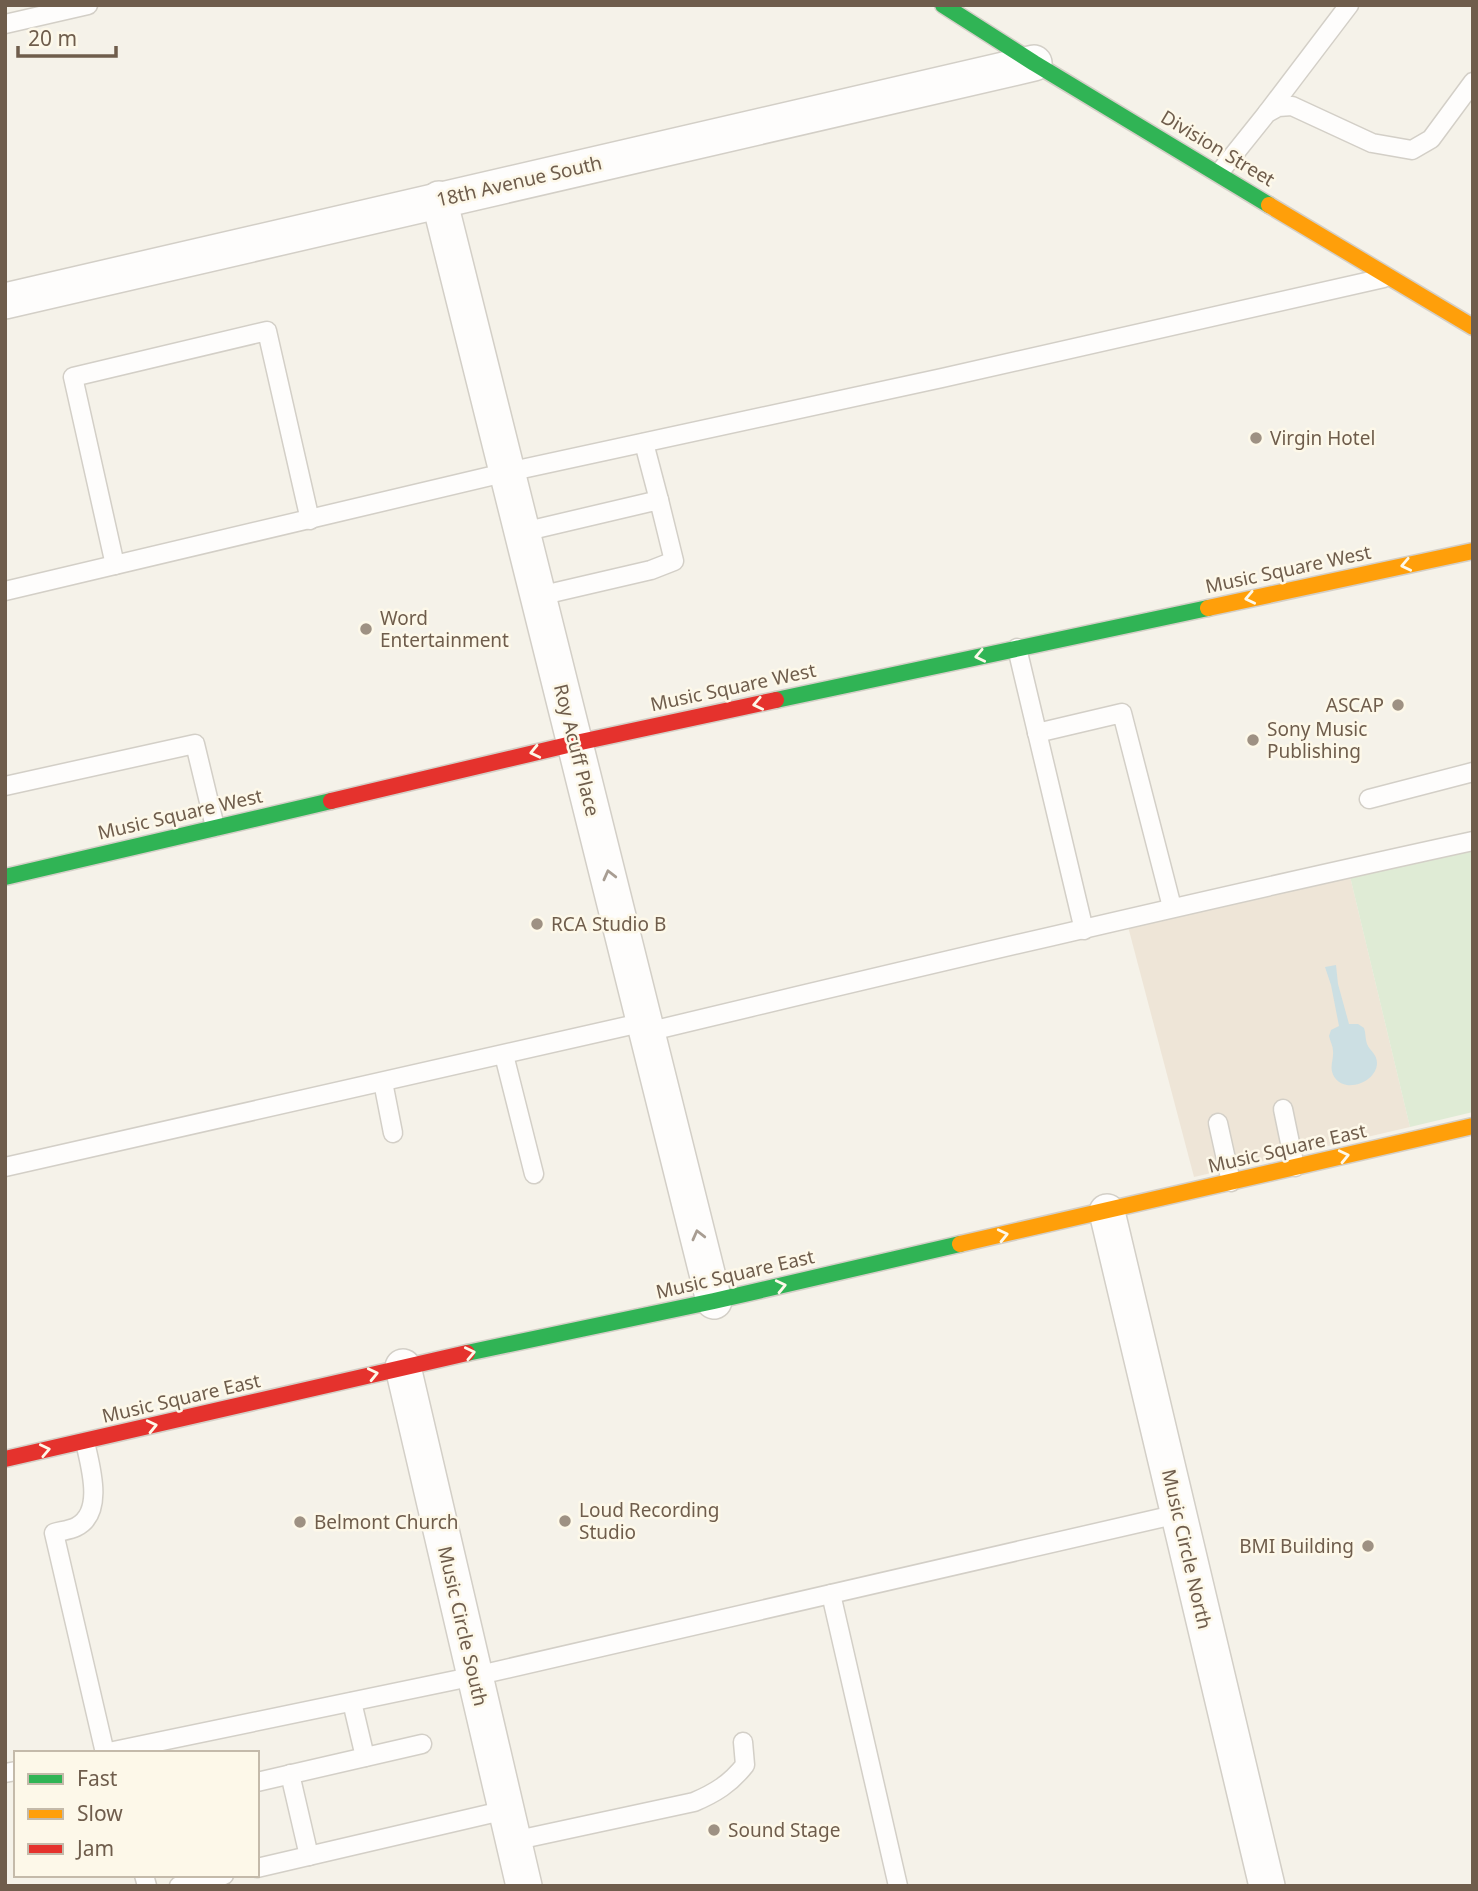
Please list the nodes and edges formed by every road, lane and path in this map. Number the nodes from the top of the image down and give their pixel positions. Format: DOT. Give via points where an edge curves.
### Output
graph roads {
  1 [pos="88,5"];
  2 [pos="943,5"];
  3 [pos="1349,5"];
  4 [pos="5,24"];
  5 [pos="1034,63"];
  6 [pos="1473,82"];
  7 [pos="1267,113"];
  8 [pos="1219,173"];
  9 [pos="439,199"];
  10 [pos="1391,276"];
  11 [pos="5,301"];
  12 [pos="1473,327"];
  13 [pos="644,443"];
  14 [pos="508,472"];
  15 [pos="659,500"];
  16 [pos="310,520"];
  17 [pos="523,532"];
  18 [pos="1473,551"];
  19 [pos="116,565"];
  20 [pos="5,591"];
  21 [pos="539,596"];
  22 [pos="1017,648"];
  23 [pos="1037,733"];
  24 [pos="576,743"];
  25 [pos="1473,772"];
  26 [pos="5,786"];
  27 [pos="1369,799"];
  28 [pos="215,827"];
  29 [pos="1473,841"];
  30 [pos="5,877"];
  31 [pos="1172,907"];
  32 [pos="1084,930"];
  33 [pos="646,1027"];
  34 [pos="504,1055"];
  35 [pos="383,1082"];
  36 [pos="1283,1109"];
  37 [pos="1218,1123"];
  38 [pos="1473,1126"];
  39 [pos="393,1133"];
  40 [pos="5,1167"];
  41 [pos="1295,1167"];
  42 [pos="534,1174"];
  43 [pos="1231,1182"];
  44 [pos="1107,1212"];
  45 [pos="714,1301"];
  46 [pos="403,1367"];
  47 [pos="85,1442"];
  48 [pos="5,1459"];
  49 [pos="1178,1514"];
  50 [pos="831,1594"];
  51 [pos="475,1676"];
  52 [pos="352,1702"];
  53 [pos="743,1742"];
  54 [pos="422,1744"];
  55 [pos="109,1751"];
  56 [pos="114,1751"];
  57 [pos="365,1757"];
  58 [pos="290,1774"];
  59 [pos="259,1782"];
  60 [pos="510,1825"];
  61 [pos="309,1856"];
  62 [pos="259,1868"];
  63 [pos="217,1877"];
  64 [pos="179,1886"];
  65 [pos="524,1886"];
  66 [pos="898,1886"];
  67 [pos="1267,1886"];
  1 -- 4 [label="lane"];
  2 -- 5 [label="main road, Division Street"];
  3 -- 7 [label="lane"];
  5 -- 8 [label="main road, Division Street"];
  5 -- 9 [label="street, 18th Avenue South"];
  6 -- 7 [label="lane" via="1431,139 1412,150 1372,144 1292,106"];
  7 -- 8 [label="lane"];
  8 -- 10 [label="main road, Division Street"];
  9 -- 11 [label="street, 18th Avenue South"];
  9 -- 14 [label="street, Roy Acuff Place"];
  10 -- 12 [label="main road, Division Street"];
  10 -- 13 [label="lane"];
  13 -- 14 [label="lane"];
  13 -- 15 [label="lane"];
  14 -- 16 [label="lane"];
  14 -- 17 [label="street, Roy Acuff Place"];
  15 -- 17 [label="lane"];
  15 -- 21 [label="lane" via="674,561"];
  16 -- 19 [label="lane"];
  16 -- 19 [label="lane" via="267,331 228,340 73,377"];
  17 -- 21 [label="street, Roy Acuff Place"];
  18 -- 22 [label="main road, Music Square West, one-way"];
  19 -- 20 [label="lane"];
  21 -- 24 [label="street, Roy Acuff Place"];
  22 -- 23 [label="lane"];
  22 -- 24 [label="main road, Music Square West, one-way"];
  23 -- 31 [label="lane" via="1122,713"];
  23 -- 32 [label="lane"];
  24 -- 28 [label="main road, Music Square West, one-way"];
  33 -- 24 [label="street, Roy Acuff Place, one-way"];
  25 -- 27 [label="lane"];
  26 -- 28 [label="lane" via="195,744"];
  28 -- 30 [label="main road, Music Square West"];
  29 -- 31 [label="lane"];
  31 -- 32 [label="lane"];
  32 -- 33 [label="lane"];
  33 -- 34 [label="lane"];
  45 -- 33 [label="street, Roy Acuff Place, one-way"];
  34 -- 35 [label="lane"];
  34 -- 42 [label="lane"];
  35 -- 39 [label="lane"];
  35 -- 40 [label="lane"];
  36 -- 41 [label="lane"];
  37 -- 43 [label="lane"];
  41 -- 38 [label="main road, Music Square East, one-way"];
  41 -- 43 [label="main road, Music Square East"];
  43 -- 44 [label="main road, Music Square East"];
  45 -- 44 [label="main road, Music Square East, one-way"];
  44 -- 49 [label="street, Music Circle North"];
  46 -- 45 [label="main road, Music Square East, one-way"];
  47 -- 46 [label="main road, Music Square East, one-way"];
  46 -- 51 [label="street, Music Circle South"];
  48 -- 47 [label="main road, Music Square East, one-way"];
  47 -- 55 [label="lane" via="93,1476 89,1512 78,1526 54,1533"];
  49 -- 50 [label="lane"];
  49 -- 67 [label="street, Music Circle North"];
  50 -- 51 [label="lane"];
  50 -- 66 [label="lane"];
  51 -- 52 [label="lane"];
  51 -- 60 [label="street, Music Circle South"];
  52 -- 56 [label="lane"];
  52 -- 57 [label="lane"];
  53 -- 60 [label="lane" via="745,1765 735,1778 694,1802"];
  54 -- 57 [label="lane"];
  57 -- 58 [label="lane"];
  58 -- 59 [label="lane"];
  58 -- 61 [label="lane"];
  60 -- 61 [label="lane"];
  60 -- 65 [label="street, Music Circle South"];
  61 -- 62 [label="lane"];
  63 -- 64 [label="lane"];
}
